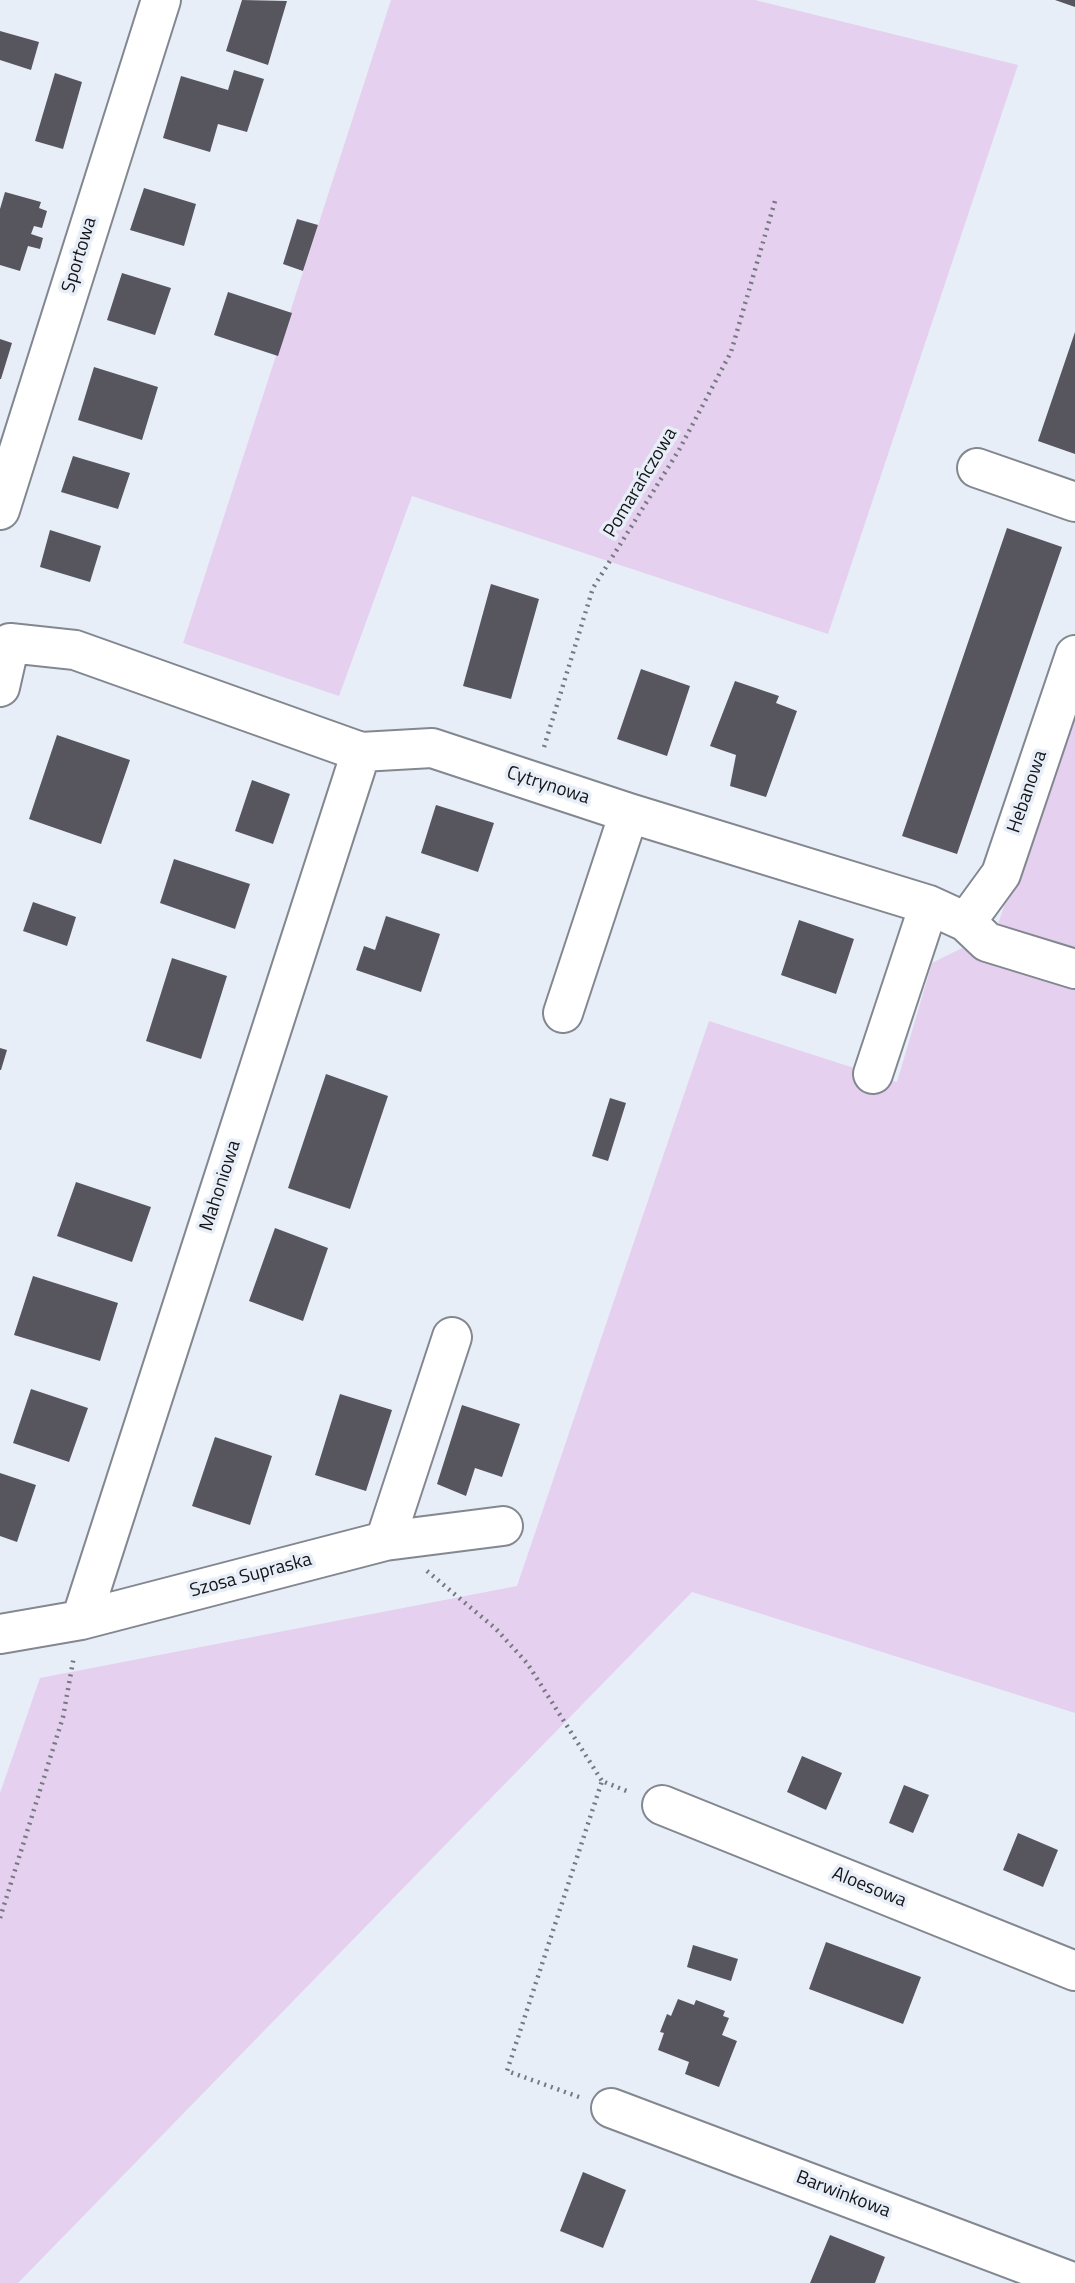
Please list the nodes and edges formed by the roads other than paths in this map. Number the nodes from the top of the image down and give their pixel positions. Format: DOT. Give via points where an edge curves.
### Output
graph roads {
  1 [pos="161,0"];
  2 [pos="978,468"];
  3 [pos="1075,502"];
  4 [pos="0,510"];
  5 [pos="5,637"];
  6 [pos="1075,655"];
  7 [pos="0,687"];
  8 [pos="360,752"];
  9 [pos="629,813"];
  10 [pos="929,905"];
  11 [pos="966,922"];
  12 [pos="1075,969"];
  13 [pos="563,1013"];
  14 [pos="873,1074"];
  15 [pos="452,1337"];
  16 [pos="503,1526"];
  17 [pos="388,1540"];
  18 [pos="81,1620"];
  19 [pos="0,1634"];
  20 [pos="662,1805"];
  21 [pos="1075,1971"];
  22 [pos="611,2108"];
  23 [pos="1075,2283"];
  1 -- 4 [label="street, Sportowa"];
  2 -- 3 [label="street"];
  5 -- 7 [label="street"];
  5 -- 8 [label="street, Cytrynowa" via="75,650"];
  6 -- 11 [label="street, Hebanowa" via="1001,874"];
  8 -- 9 [label="street, Cytrynowa" via="432,748"];
  8 -- 18 [label="street, Mahoniowa"];
  9 -- 10 [label="street, Cytrynowa"];
  9 -- 13 [label="street"];
  10 -- 11 [label="street, Cytrynowa"];
  10 -- 14 [label="street"];
  11 -- 12 [label="street, Cytrynowa" via="988,942"];
  15 -- 17 [label="street"];
  16 -- 17 [label="street, Szosa Supraska"];
  17 -- 18 [label="street, Szosa Supraska"];
  18 -- 19 [label="street, Szosa Supraska"];
  20 -- 21 [label="street, Aloesowa"];
  22 -- 23 [label="street, Barwinkowa"];
}
